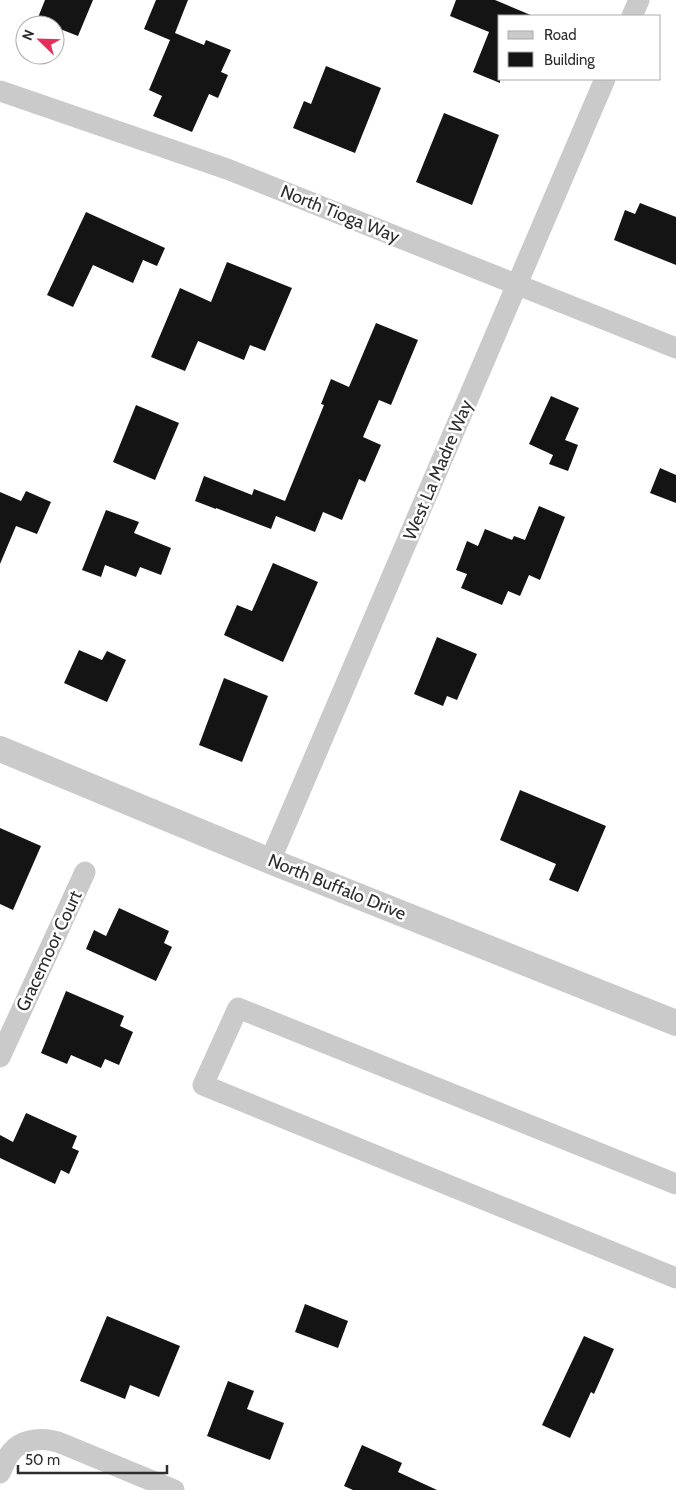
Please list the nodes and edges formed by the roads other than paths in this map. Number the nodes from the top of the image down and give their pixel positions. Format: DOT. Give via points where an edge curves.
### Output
graph roads {
  1 [pos="639,0"];
  2 [pos="632,15"];
  3 [pos="605,80"];
  4 [pos="0,91"];
  5 [pos="518,284"];
  6 [pos="676,348"];
  7 [pos="0,749"];
  8 [pos="270,861"];
  9 [pos="85,872"];
  10 [pos="676,1023"];
  11 [pos="0,1057"];
  12 [pos="676,1184"];
  13 [pos="674,1272"];
  14 [pos="0,1473"];
  15 [pos="174,1490"];
  1 -- 2 [label="street"];
  3 -- 5 [label="street, West La Madre Way"];
  4 -- 5 [label="street, North Tioga Way" via="227,168"];
  5 -- 6 [label="street, North Tioga Way"];
  5 -- 8 [label="street, West La Madre Way"];
  7 -- 8 [label="street, North Buffalo Drive"];
  8 -- 10 [label="street, North Buffalo Drive"];
  9 -- 11 [label="street, Gracemoor Court"];
  12 -- 13 [label="street" via="238,1008 203,1085"];
  14 -- 15 [label="street" via="9,1455 20,1445 34,1440 54,1441"];
}
